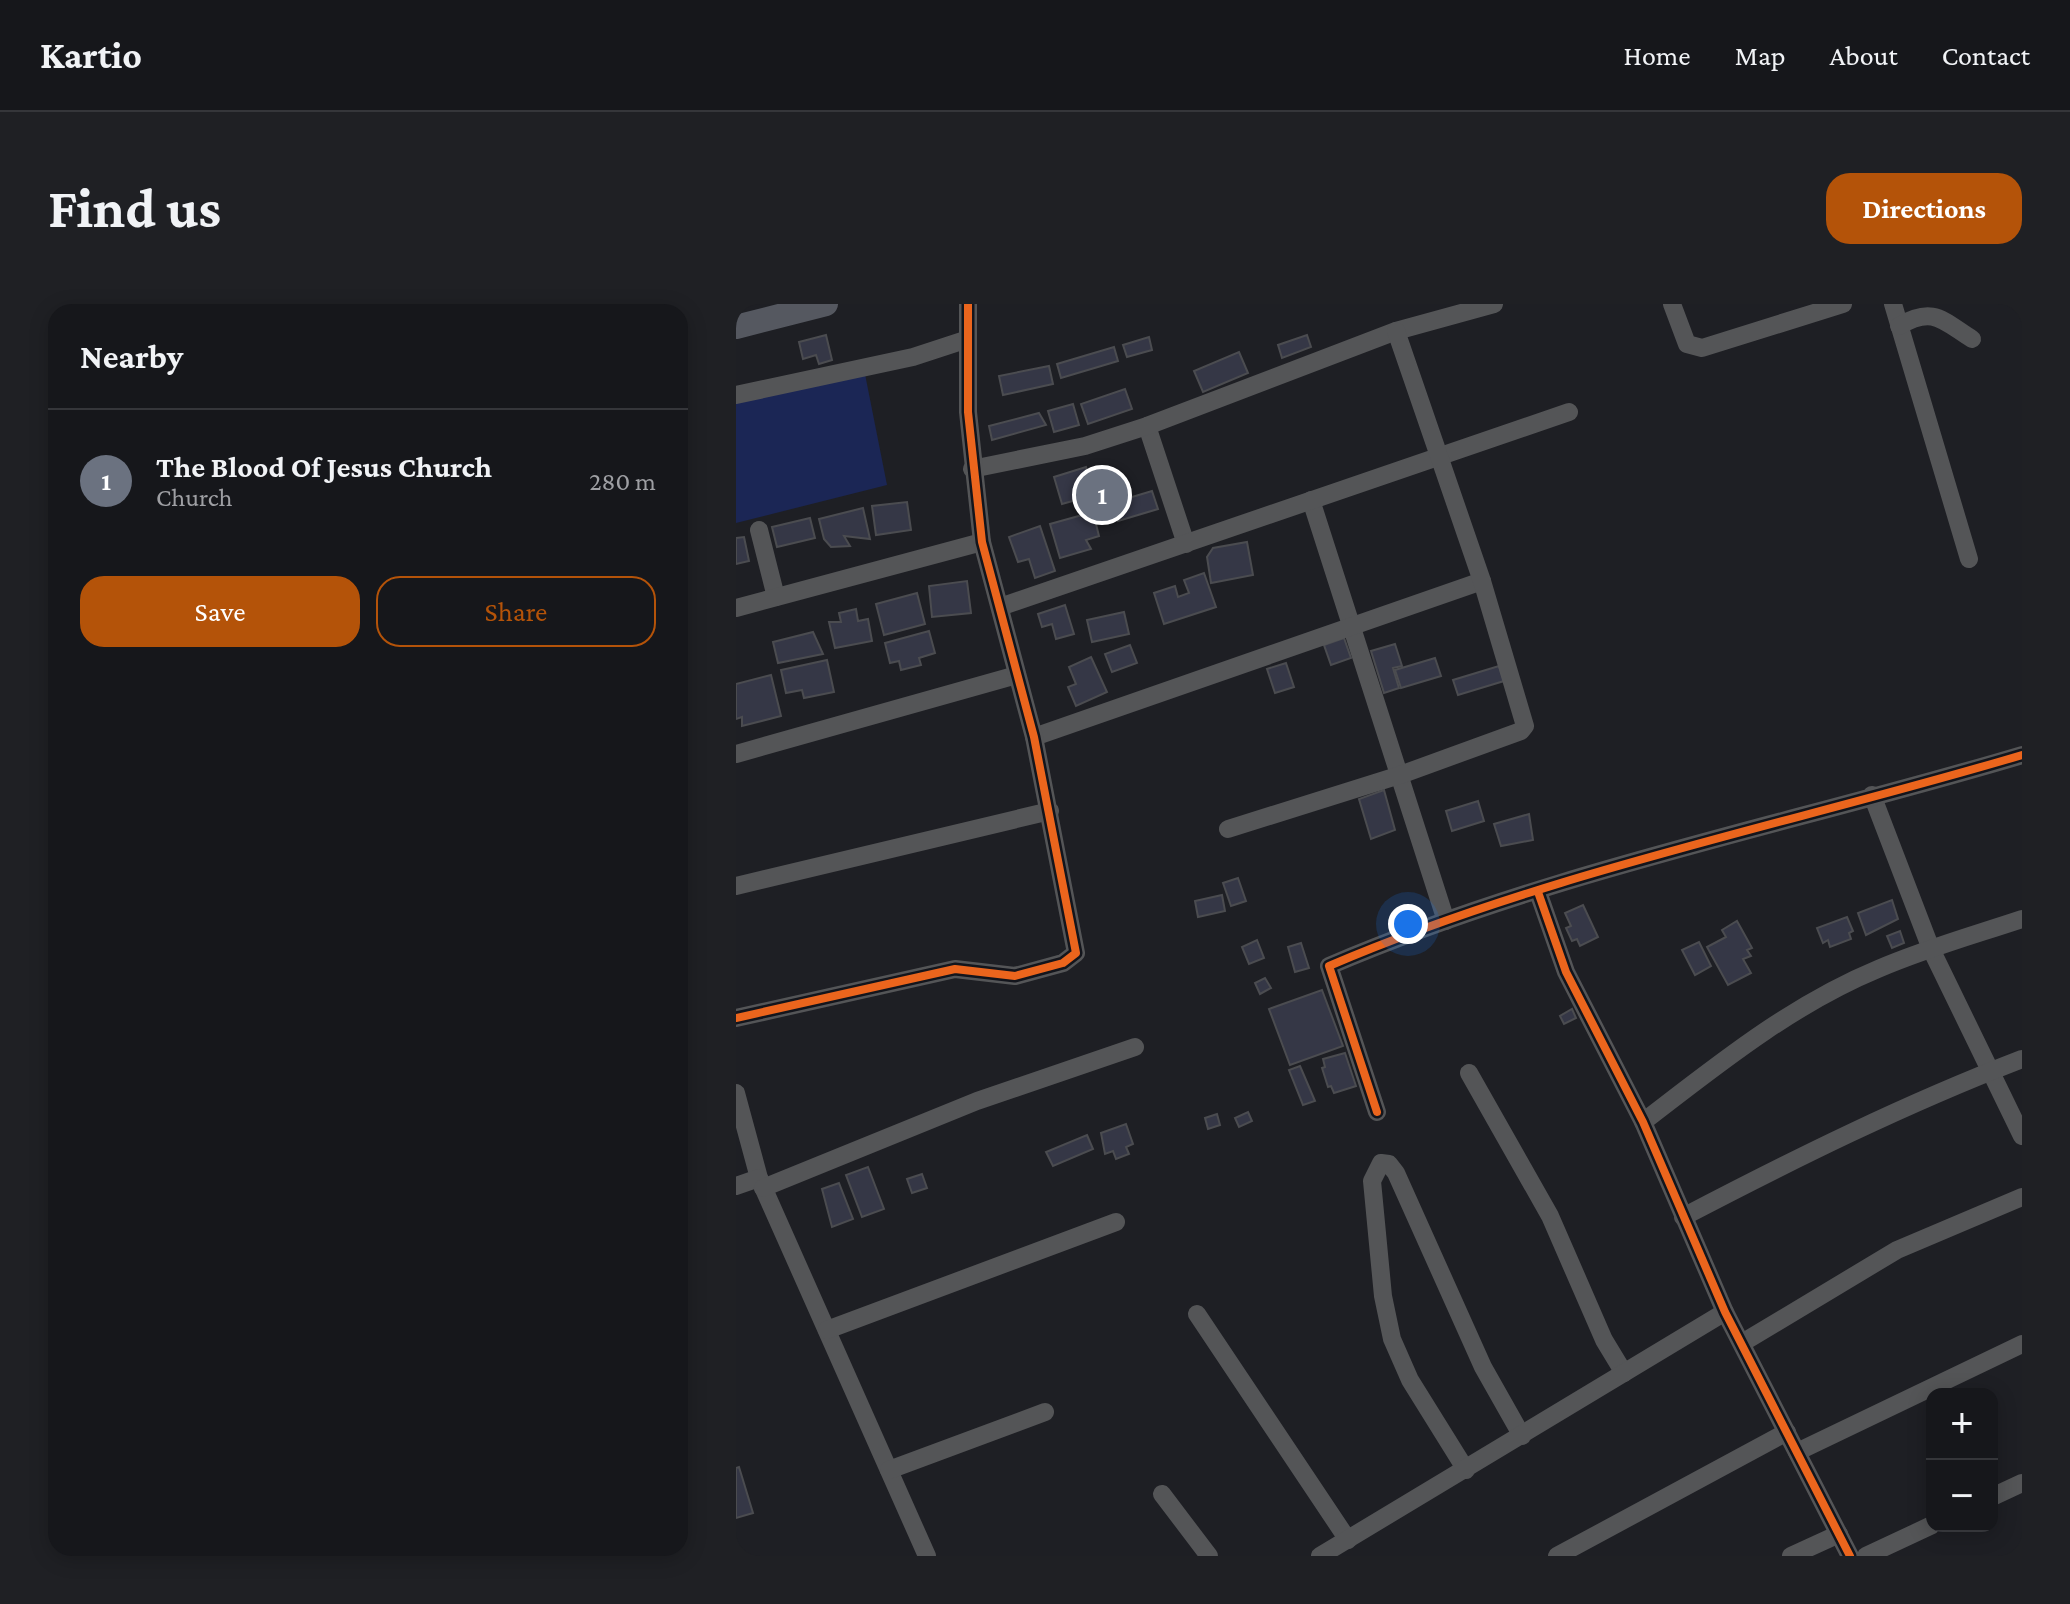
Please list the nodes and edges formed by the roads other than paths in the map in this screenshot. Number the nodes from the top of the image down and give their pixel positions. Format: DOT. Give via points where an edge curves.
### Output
graph roads {
  1 [pos="826,304"];
  2 [pos="968,304"];
  3 [pos="1494,304"];
  4 [pos="1672,304"];
  5 [pos="1843,304"];
  6 [pos="1893,304"];
  7 [pos="1899,326"];
  8 [pos="736,327"];
  9 [pos="1396,331"];
  10 [pos="968,339"];
  11 [pos="1972,339"];
  12 [pos="736,395"];
  13 [pos="1569,412"];
  14 [pos="1147,426"];
  15 [pos="1437,454"];
  16 [pos="972,469"];
  17 [pos="1311,500"];
  18 [pos="759,530"];
  19 [pos="982,542"];
  20 [pos="1186,544"];
  21 [pos="1969,559"];
  22 [pos="1482,581"];
  23 [pos="776,597"];
  24 [pos="1000,607"];
  25 [pos="736,608"];
  26 [pos="1352,629"];
  27 [pos="1017,675"];
  28 [pos="1034,737"];
  29 [pos="736,754"];
  30 [pos="2022,755"];
  31 [pos="1400,775"];
  32 [pos="1872,795"];
  33 [pos="1050,811"];
  34 [pos="1228,829"];
  35 [pos="736,886"];
  36 [pos="1538,892"];
  37 [pos="2022,919"];
  38 [pos="1446,921"];
  39 [pos="1931,949"];
  40 [pos="736,1018"];
  41 [pos="1135,1047"];
  42 [pos="2022,1059"];
  43 [pos="1987,1071"];
  44 [pos="1469,1073"];
  45 [pos="736,1093"];
  46 [pos="1377,1112"];
  47 [pos="1643,1122"];
  48 [pos="2022,1136"];
  49 [pos="761,1183"];
  50 [pos="736,1186"];
  51 [pos="2022,1197"];
  52 [pos="1683,1217"];
  53 [pos="1116,1222"];
  54 [pos="1725,1312"];
  55 [pos="1197,1314"];
  56 [pos="827,1330"];
  57 [pos="1742,1343"];
  58 [pos="2022,1344"];
  59 [pos="1624,1373"];
  60 [pos="1045,1412"];
  61 [pos="1787,1432"];
  62 [pos="1522,1436"];
  63 [pos="1797,1452"];
  64 [pos="889,1470"];
  65 [pos="1466,1470"];
  66 [pos="2022,1483"];
  67 [pos="1162,1494"];
  68 [pos="1998,1494"];
  69 [pos="1926,1528"];
  70 [pos="1839,1534"];
  71 [pos="1348,1540"];
  72 [pos="927,1556"];
  73 [pos="1209,1556"];
  74 [pos="1320,1556"];
  75 [pos="1557,1556"];
  76 [pos="1791,1556"];
  77 [pos="1850,1556"];
  78 [pos="1866,1556"];
  1 -- 8 [label="main road"];
  2 -- 10 [label="street"];
  3 -- 9 [label="street"];
  4 -- 5 [label="street" via="1687,344 1702,348"];
  6 -- 7 [label="street"];
  7 -- 11 [label="street" via="1915,317 1936,316"];
  7 -- 21 [label="street"];
  9 -- 14 [label="street"];
  9 -- 15 [label="street"];
  10 -- 12 [label="street" via="913,357"];
  10 -- 16 [label="street"];
  13 -- 15 [label="street"];
  14 -- 16 [label="street" via="1085,446"];
  14 -- 20 [label="street"];
  15 -- 17 [label="street"];
  15 -- 22 [label="street"];
  16 -- 19 [label="street"];
  17 -- 20 [label="street"];
  17 -- 26 [label="street"];
  18 -- 23 [label="street"];
  19 -- 23 [label="street"];
  19 -- 24 [label="street"];
  20 -- 24 [label="street"];
  22 -- 26 [label="street"];
  22 -- 31 [label="street" via="1525,726"];
  23 -- 25 [label="street"];
  24 -- 27 [label="street"];
  26 -- 28 [label="street"];
  26 -- 31 [label="street"];
  27 -- 28 [label="street"];
  27 -- 29 [label="street"];
  28 -- 33 [label="street"];
  30 -- 32 [label="street"];
  31 -- 34 [label="street"];
  31 -- 38 [label="street"];
  32 -- 36 [label="street"];
  32 -- 39 [label="street"];
  33 -- 35 [label="street"];
  33 -- 40 [label="street" via="1076,953 1071,958 1015,976 955,969"];
  36 -- 38 [label="street"];
  36 -- 47 [label="street" via="1566,972"];
  37 -- 39 [label="street"];
  38 -- 46 [label="street" via="1328,969"];
  39 -- 43 [label="street"];
  39 -- 47 [label="street" via="1876,969 1767,1028"];
  41 -- 49 [label="street"];
  42 -- 43 [label="street"];
  43 -- 48 [label="street"];
  43 -- 52 [label="street" via="1822,1145"];
  44 -- 59 [label="street" via="1550,1216 1587,1304"];
  45 -- 49 [label="street"];
  47 -- 52 [label="street"];
  49 -- 50 [label="street"];
  49 -- 56 [label="street"];
  51 -- 57 [label="street" via="1897,1250"];
  52 -- 54 [label="street"];
  53 -- 56 [label="street"];
  54 -- 57 [label="street"];
  54 -- 59 [label="street"];
  55 -- 71 [label="street"];
  56 -- 64 [label="street"];
  57 -- 61 [label="street"];
  58 -- 63 [label="street"];
  59 -- 62 [label="street"];
  60 -- 64 [label="street"];
  61 -- 63 [label="street"];
  61 -- 75 [label="street"];
  62 -- 65 [label="street"];
  62 -- 65 [label="street" via="1483,1367 1396,1173 1381,1163 1372,1181 1392,1339 1410,1380"];
  63 -- 70 [label="street"];
  64 -- 72 [label="street"];
  65 -- 71 [label="street"];
  66 -- 68 [label="street"];
  67 -- 73 [label="street"];
  69 -- 78 [label="street"];
  70 -- 76 [label="street"];
  70 -- 77 [label="street"];
  71 -- 74 [label="street"];
}
